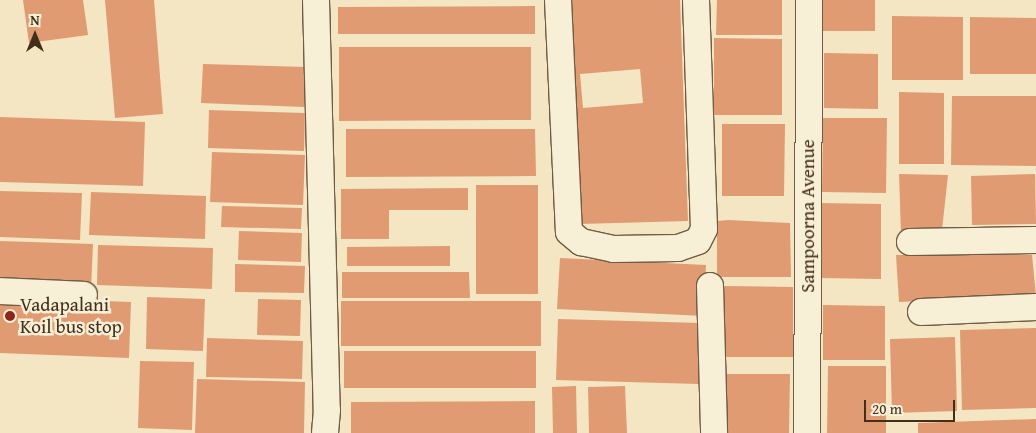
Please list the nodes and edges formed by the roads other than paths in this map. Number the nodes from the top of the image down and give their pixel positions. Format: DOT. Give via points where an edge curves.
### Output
graph roads {
  1 [pos="316,0"];
  2 [pos="558,0"];
  3 [pos="696,0"];
  4 [pos="809,0"];
  5 [pos="1036,240"];
  6 [pos="910,242"];
  7 [pos="710,286"];
  8 [pos="0,291"];
  9 [pos="84,295"];
  10 [pos="1036,307"];
  11 [pos="921,312"];
  12 [pos="325,433"];
  13 [pos="714,433"];
  14 [pos="807,433"];
  1 -- 12 [label="street"];
  2 -- 3 [label="street" via="569,232 581,242 612,249 678,248 698,241 704,229"];
  4 -- 14 [label="street, Sampoorna Avenue"];
  5 -- 6 [label="street"];
  7 -- 13 [label="street"];
  8 -- 9 [label="street"];
  10 -- 11 [label="street"];
}
